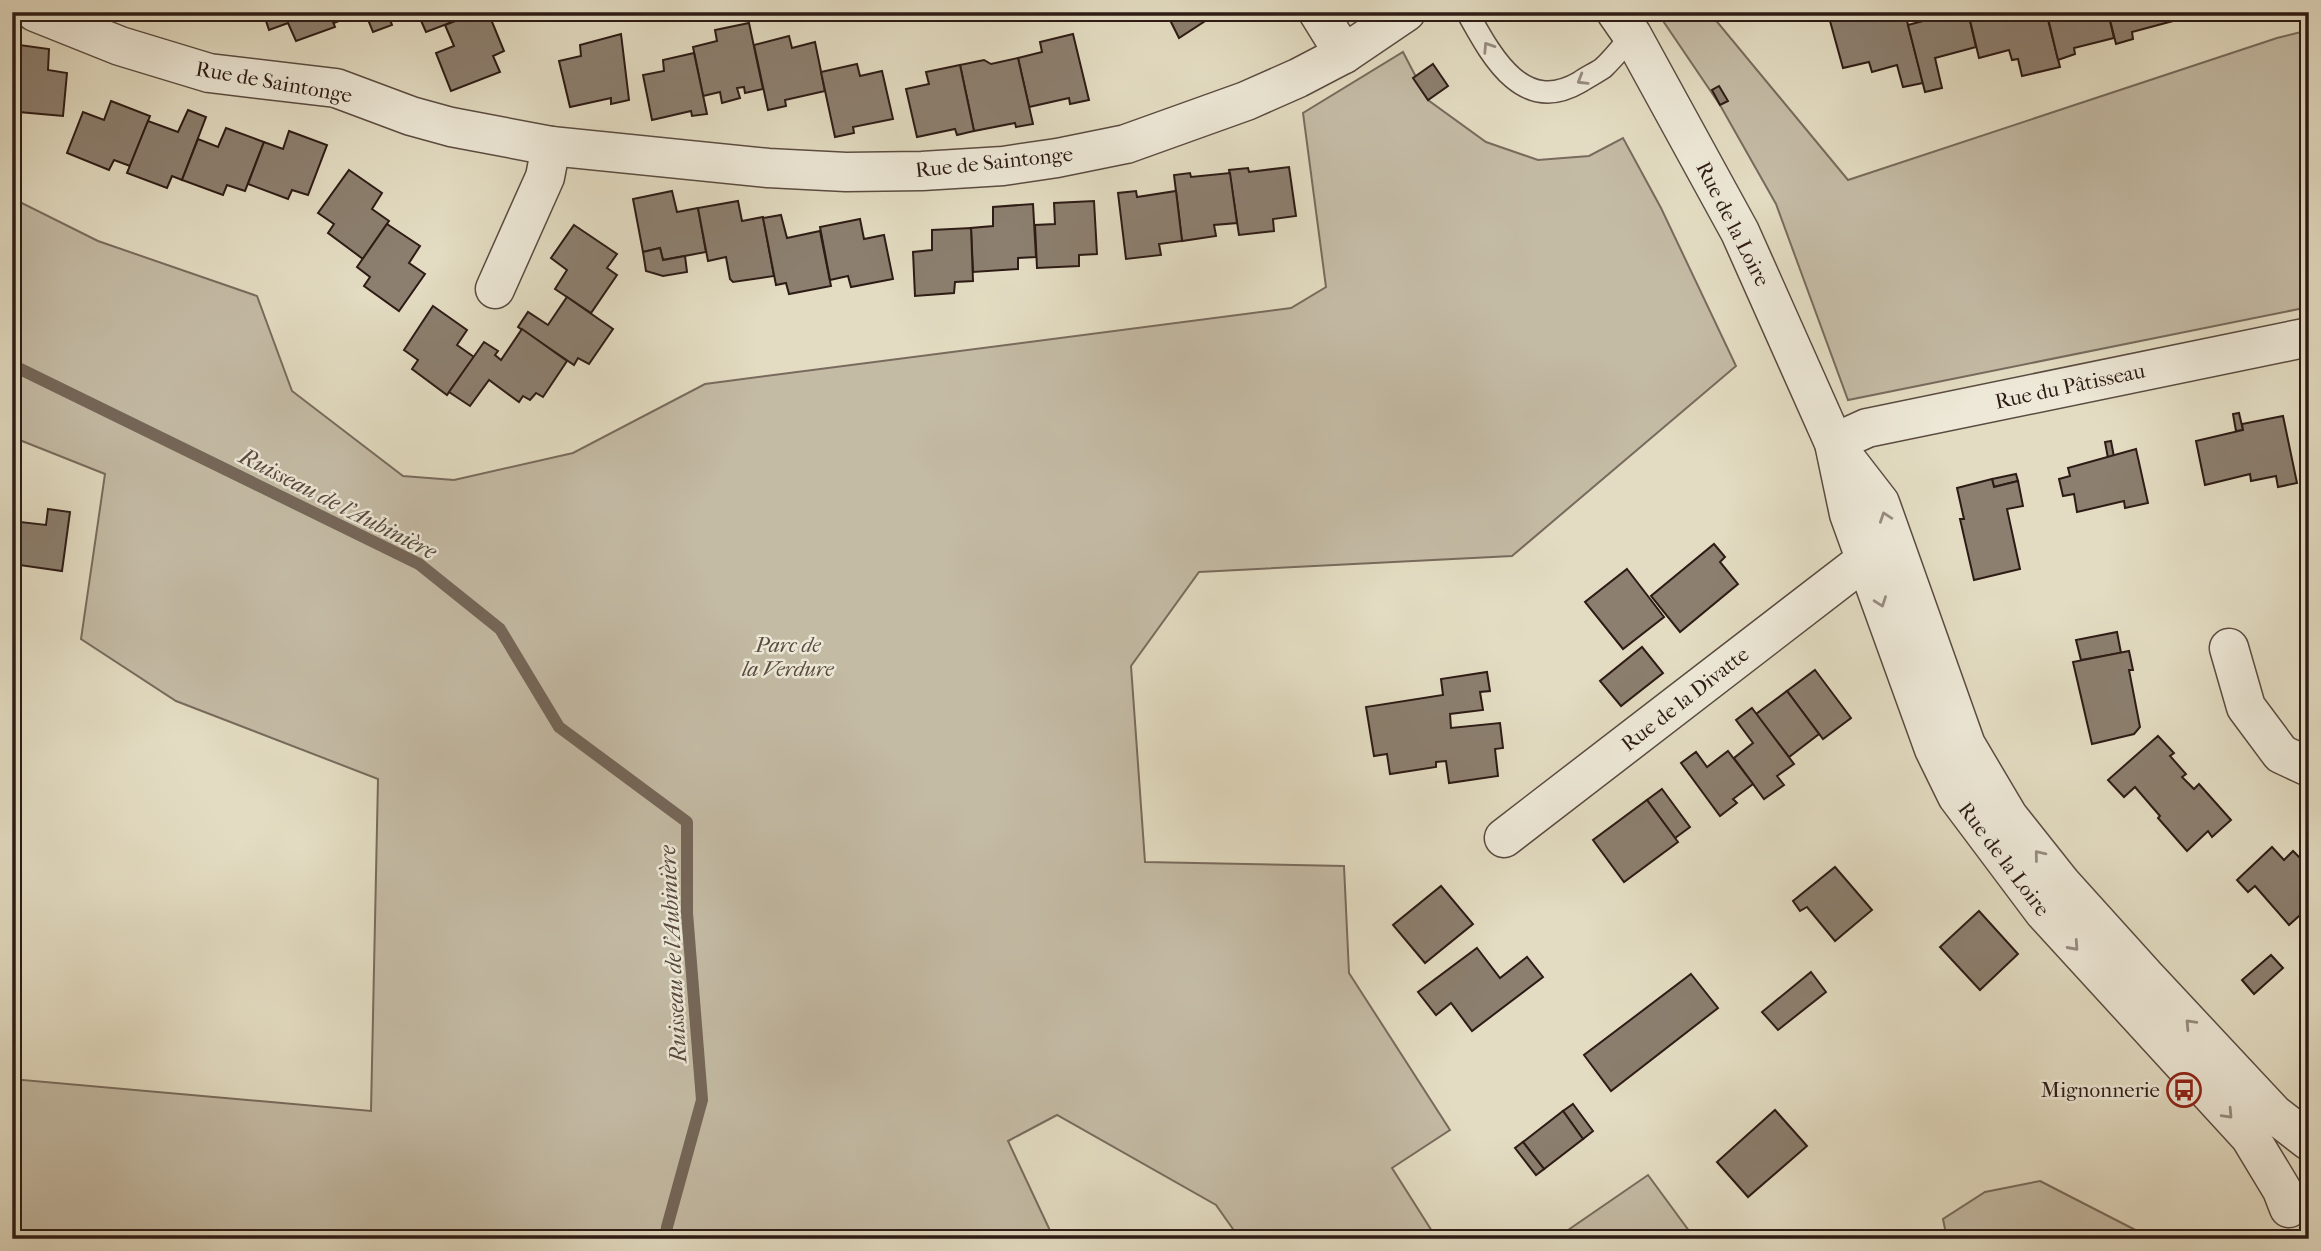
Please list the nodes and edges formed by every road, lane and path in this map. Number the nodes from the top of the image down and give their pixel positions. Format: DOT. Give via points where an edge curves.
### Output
graph roads {
  1 [pos="35,12"];
  2 [pos="1318,12"];
  3 [pos="1406,12"];
  4 [pos="1468,12"];
  5 [pos="1624,24"];
  6 [pos="117,29"];
  7 [pos="1345,54"];
  8 [pos="551,146"];
  9 [pos="495,289"];
  10 [pos="2309,337"];
  11 [pos="1834,443"];
  12 [pos="1865,560"];
  13 [pos="2229,648"];
  14 [pos="2309,767"];
  15 [pos="1504,838"];
  16 [pos="2309,1141"];
  17 [pos="2292,1212"];
  1 -- 6 [label="street, Rue de Saintonge"];
  2 -- 7 [label="street"];
  3 -- 7 [label="street, Rue de Saintonge"];
  5 -- 4 [label="lane, one-way" via="1602,69 1566,90 1539,92 1513,80 1488,50"];
  5 -- 11 [label="street, Rue de la Loire" via="1741,232"];
  6 -- 8 [label="street, Rue de Saintonge" via="209,73 336,88 451,127"];
  7 -- 8 [label="street, Rue de Saintonge" via="1246,101 1126,144 1003,166 846,172"];
  8 -- 9 [label="street" via="545,177"];
  10 -- 11 [label="street, Rue du Pâtisseau" via="1867,428"];
  11 -- 12 [label="street, Rue de la Loire" via="1849,514"];
  16 -- 11 [label="street, Rue de la Loire, one-way" via="2274,1114 2146,977 2008,816 1966,745 1880,503"];
  12 -- 15 [label="street, Rue de la Divatte"];
  12 -- 17 [label="street, Rue de la Loire, one-way" via="1934,749 1957,796 2043,912 2250,1137"];
  13 -- 14 [label="street" via="2246,707 2281,754"];
}
